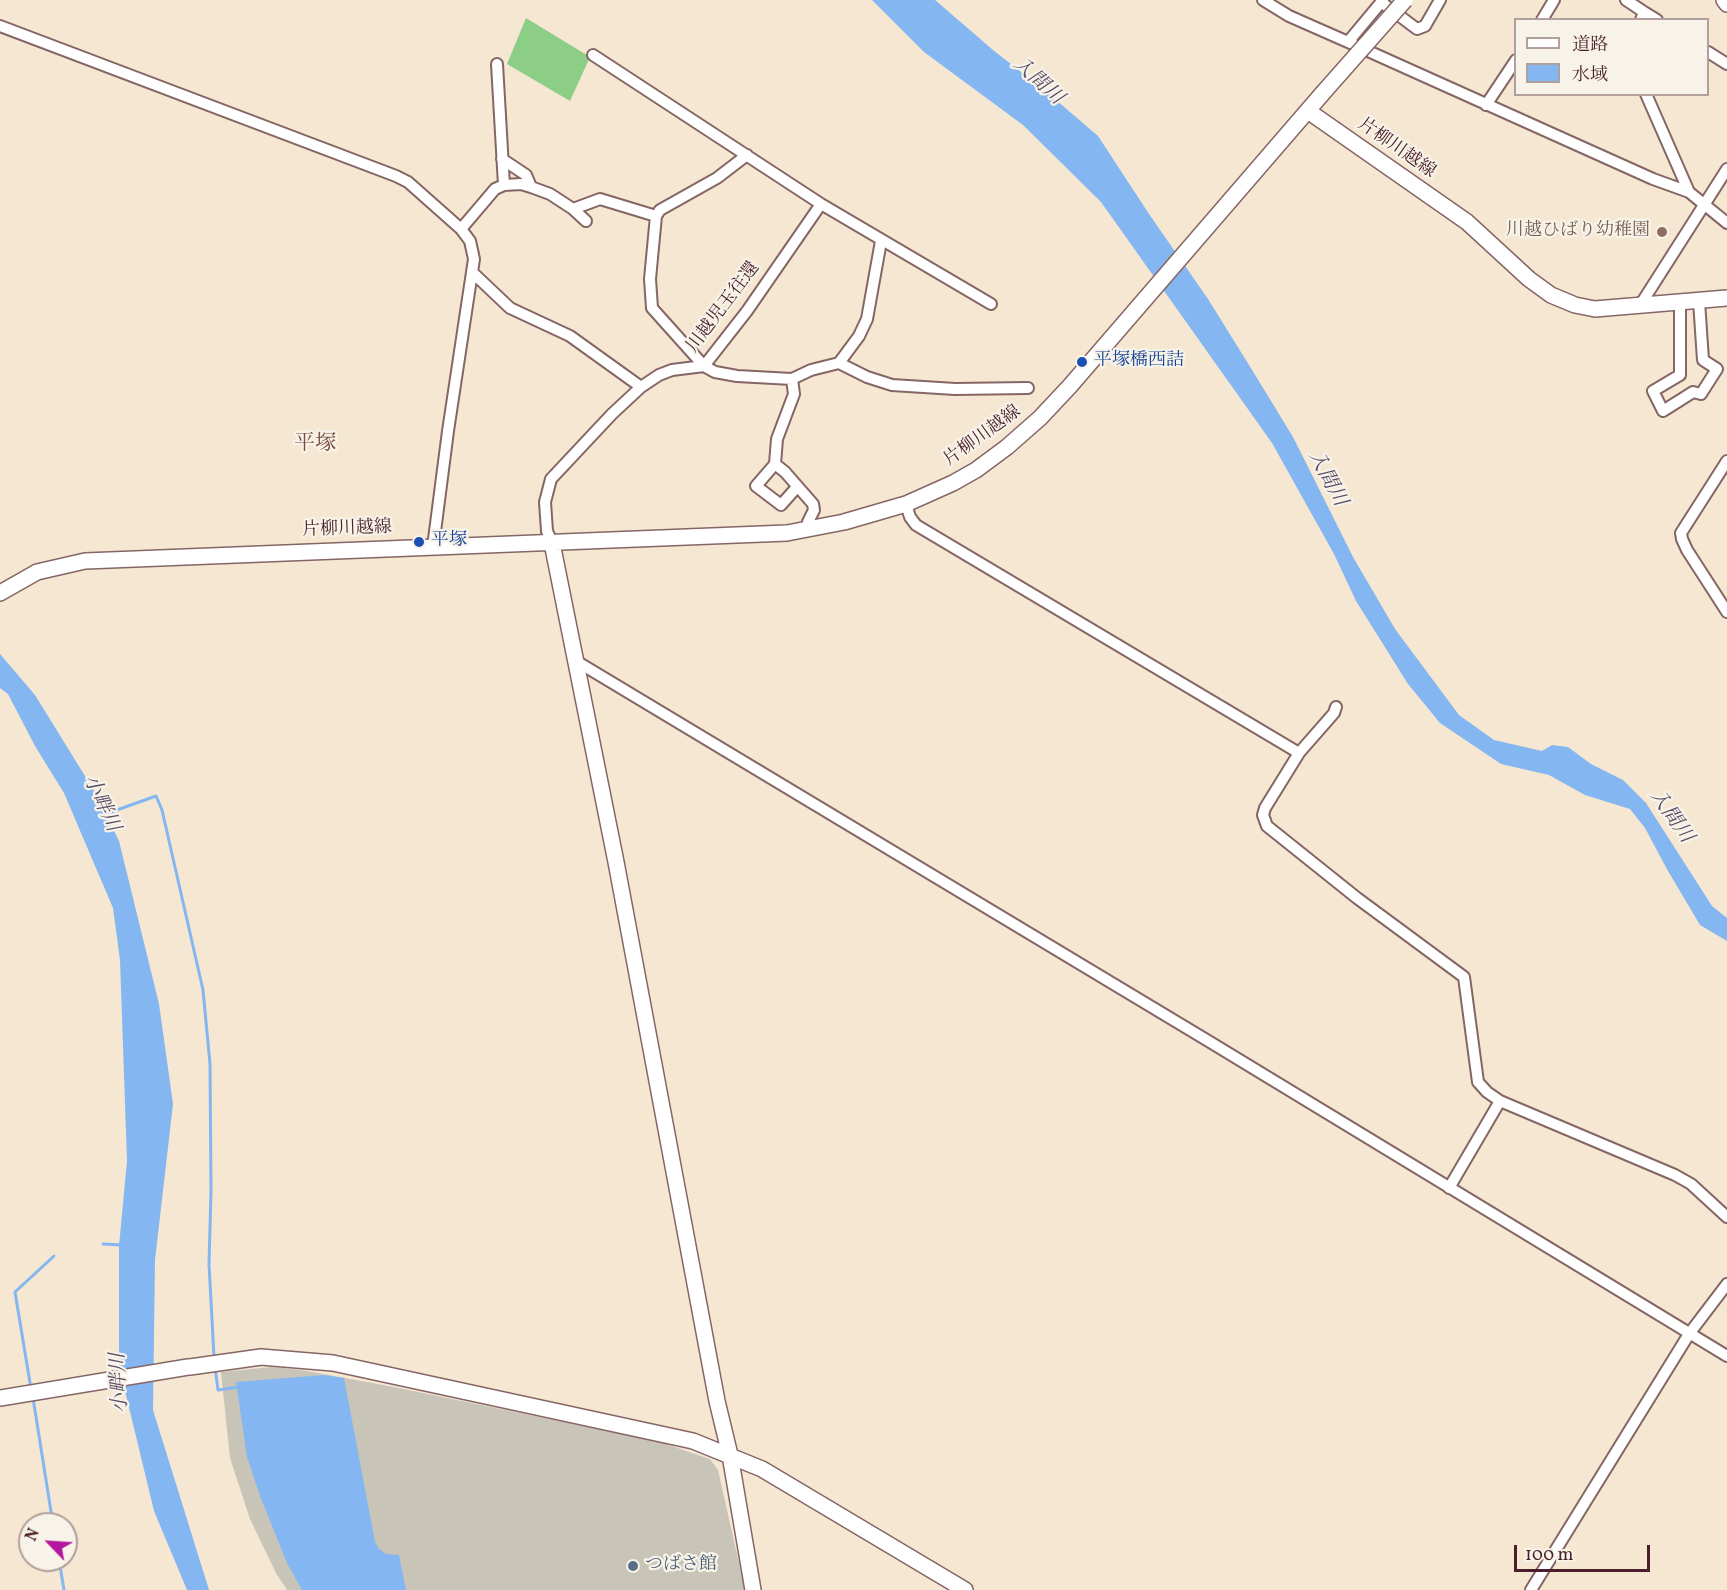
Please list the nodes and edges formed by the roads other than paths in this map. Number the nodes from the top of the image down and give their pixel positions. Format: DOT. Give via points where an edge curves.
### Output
graph roads {
  1 [pos="1265,0"];
  2 [pos="1405,0"];
  3 [pos="1440,0"];
  4 [pos="1554,0"];
  5 [pos="1626,0"];
  6 [pos="1724,0"];
  7 [pos="1382,1"];
  8 [pos="1727,4"];
  9 [pos="1643,16"];
  10 [pos="1543,18"];
  11 [pos="0,26"];
  12 [pos="1348,42"];
  13 [pos="1709,53"];
  14 [pos="593,55"];
  15 [pos="1514,62"];
  16 [pos="496,64"];
  17 [pos="1727,64"];
  18 [pos="1647,96"];
  19 [pos="1486,105"];
  20 [pos="1308,111"];
  21 [pos="747,155"];
  22 [pos="502,159"];
  23 [pos="1727,169"];
  24 [pos="504,185"];
  25 [pos="531,187"];
  26 [pos="1689,192"];
  27 [pos="821,204"];
  28 [pos="1705,204"];
  29 [pos="573,209"];
  30 [pos="656,216"];
  31 [pos="586,221"];
  32 [pos="1727,223"];
  33 [pos="461,229"];
  34 [pos="881,241"];
  35 [pos="472,272"];
  36 [pos="1727,298"];
  37 [pos="1699,301"];
  38 [pos="1680,302"];
  39 [pos="991,304"];
  40 [pos="1639,307"];
  41 [pos="839,363"];
  42 [pos="704,366"];
  43 [pos="792,379"];
  44 [pos="641,387"];
  45 [pos="1028,388"];
  46 [pos="1727,461"];
  47 [pos="775,464"];
  48 [pos="797,487"];
  49 [pos="906,504"];
  50 [pos="808,530"];
  51 [pos="552,543"];
  52 [pos="434,547"];
  53 [pos="0,593"];
  54 [pos="1727,612"];
  55 [pos="576,661"];
  56 [pos="1336,707"];
  57 [pos="1299,753"];
  58 [pos="1500,1101"];
  59 [pos="1449,1188"];
  60 [pos="1727,1217"];
  61 [pos="1727,1284"];
  62 [pos="1689,1334"];
  63 [pos="1727,1356"];
  64 [pos="0,1398"];
  65 [pos="730,1455"];
  66 [pos="753,1590"];
  67 [pos="965,1590"];
  68 [pos="1531,1590"];
  1 -- 12 [label="street" via="1289,16"];
  2 -- 20 [label="street, bridge"];
  3 -- 7 [label="street" via="1425,26 1417,29"];
  4 -- 10 [label="street"];
  5 -- 9 [label="street"];
  6 -- 8 [label="street"];
  7 -- 12 [label="street"];
  11 -- 33 [label="street" via="396,176"];
  12 -- 19 [label="street"];
  13 -- 17 [label="street"];
  14 -- 21 [label="street"];
  15 -- 19 [label="street"];
  16 -- 22 [label="street"];
  18 -- 26 [label="street"];
  19 -- 26 [label="street"];
  20 -- 40 [label="street, 片柳川越線" via="1467,222 1551,295 1594,309"];
  20 -- 49 [label="street, 片柳川越線" via="1055,403 1007,447 953,483"];
  21 -- 27 [label="street"];
  21 -- 30 [label="street"];
  22 -- 24 [label="street"];
  22 -- 25 [label="street" via="526,175"];
  23 -- 28 [label="street"];
  24 -- 25 [label="street"];
  24 -- 33 [label="street" via="495,189"];
  25 -- 29 [label="street"];
  26 -- 28 [label="street"];
  27 -- 34 [label="street"];
  27 -- 42 [label="street, 川越児玉往還"];
  28 -- 32 [label="street"];
  28 -- 40 [label="street"];
  29 -- 30 [label="street" via="600,199"];
  29 -- 31 [label="street"];
  30 -- 42 [label="street" via="650,279 652,308"];
  33 -- 35 [label="street" via="470,241"];
  34 -- 39 [label="street"];
  34 -- 41 [label="street" via="867,319"];
  35 -- 44 [label="street" via="510,308 570,336"];
  35 -- 52 [label="street"];
  36 -- 37 [label="street, 片柳川越線"];
  37 -- 38 [label="street, 片柳川越線"];
  37 -- 38 [label="street" via="1703,360 1717,369 1701,394 1694,392 1663,411 1653,391 1680,375"];
  38 -- 40 [label="street, 片柳川越線"];
  41 -- 43 [label="street"];
  41 -- 45 [label="street" via="892,385"];
  42 -- 43 [label="street" via="724,374"];
  42 -- 44 [label="street, 川越児玉往還" via="672,370"];
  43 -- 47 [label="street" via="794,394 777,439"];
  44 -- 51 [label="street, 川越児玉往還" via="551,479 545,502"];
  46 -- 54 [label="street" via="1682,533 1687,550"];
  47 -- 48 [label="street"];
  47 -- 48 [label="street" via="756,486 781,505"];
  48 -- 50 [label="street" via="813,504"];
  49 -- 50 [label="street, 片柳川越線"];
  49 -- 57 [label="street" via="916,525"];
  50 -- 51 [label="street, 片柳川越線"];
  51 -- 52 [label="street, 片柳川越線"];
  51 -- 55 [label="street"];
  52 -- 53 [label="street, 片柳川越線" via="85,561 37,572"];
  55 -- 59 [label="street"];
  55 -- 65 [label="street"];
  56 -- 57 [label="street"];
  57 -- 58 [label="street" via="1265,808 1267,826 1464,977 1479,1082"];
  58 -- 59 [label="street"];
  58 -- 60 [label="street" via="1675,1175 1691,1184"];
  59 -- 62 [label="street"];
  61 -- 62 [label="street"];
  62 -- 63 [label="street"];
  62 -- 68 [label="street"];
  64 -- 65 [label="street" via="261,1358 333,1363 627,1425 693,1441"];
  65 -- 66 [label="street"];
  65 -- 67 [label="street" via="762,1468"];
}
